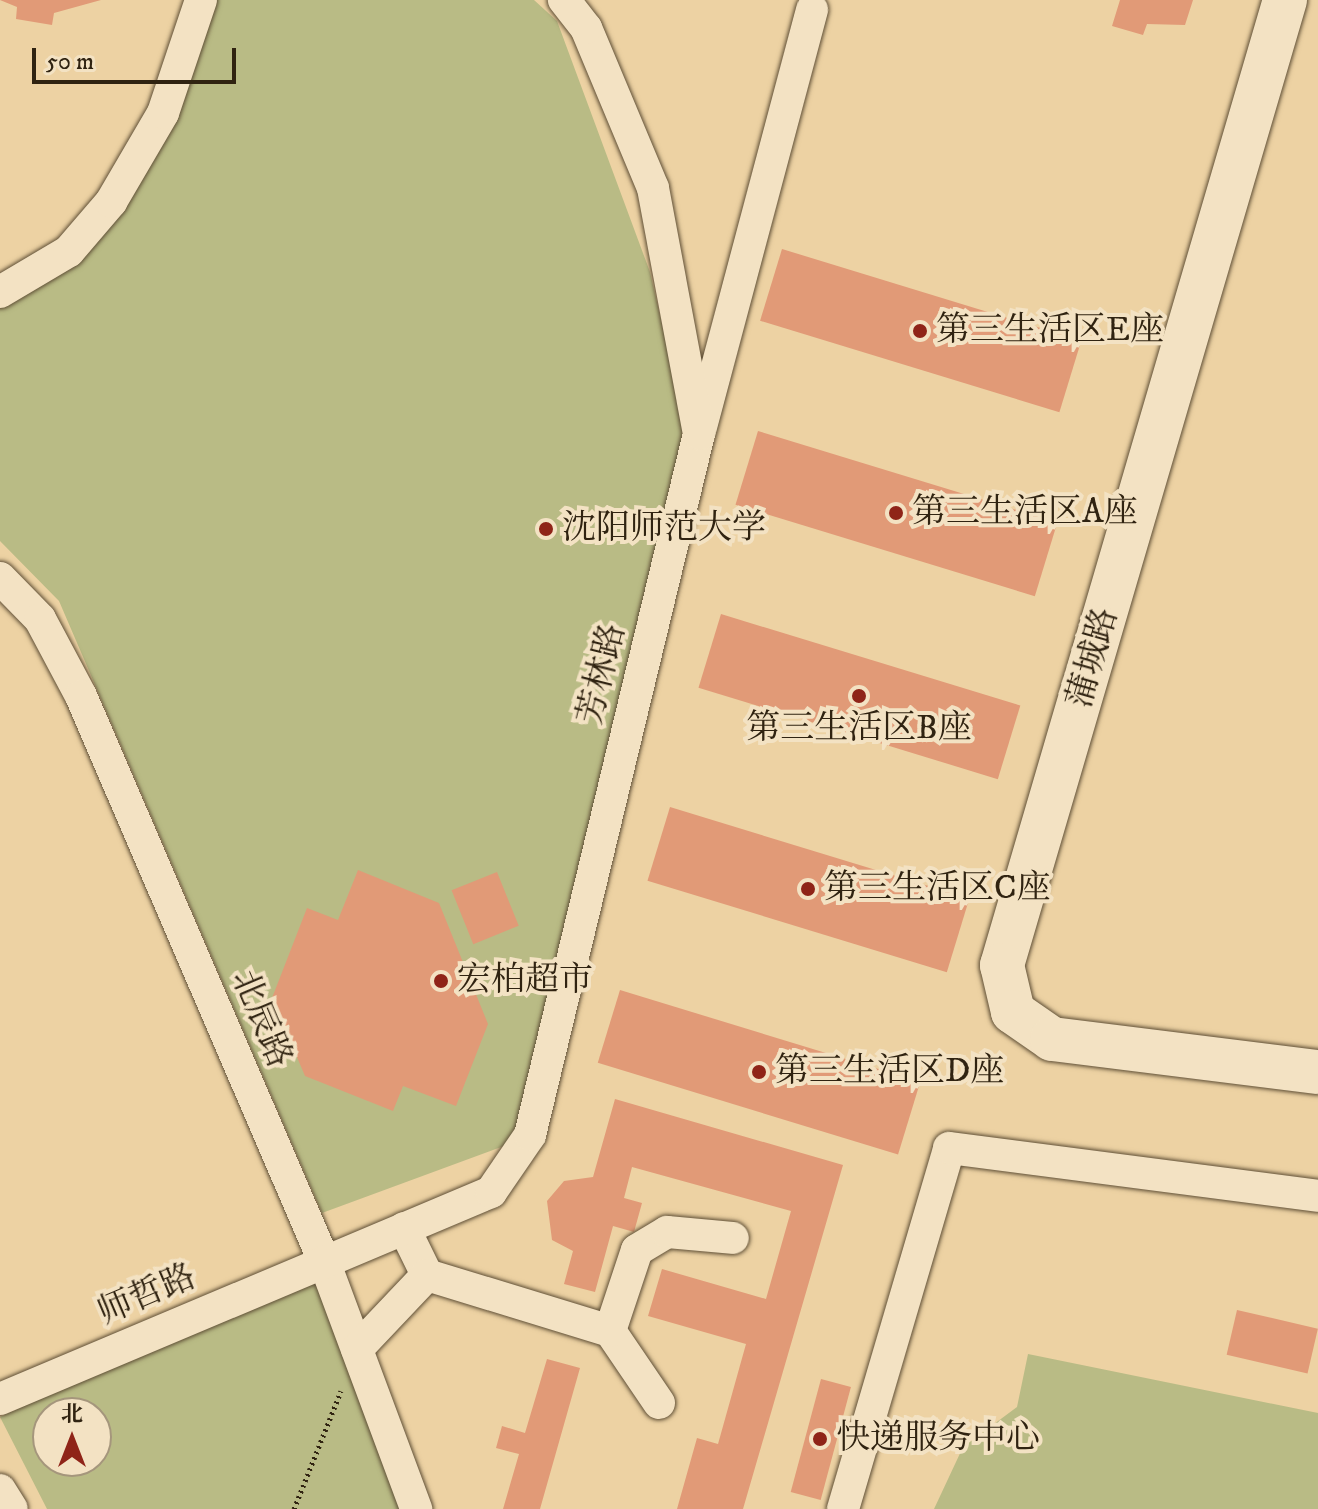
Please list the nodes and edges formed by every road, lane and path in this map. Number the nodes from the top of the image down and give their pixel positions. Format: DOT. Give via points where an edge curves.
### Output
graph roads {
  1 [pos="201,0"];
  2 [pos="564,0"];
  3 [pos="1285,0"];
  4 [pos="815,3"];
  5 [pos="0,292"];
  6 [pos="699,434"];
  7 [pos="0,578"];
  8 [pos="1318,1072"];
  9 [pos="1318,1196"];
  10 [pos="404,1228"];
  11 [pos="733,1238"];
  12 [pos="324,1261"];
  13 [pos="427,1275"];
  14 [pos="610,1331"];
  15 [pos="357,1349"];
  16 [pos="0,1399"];
  17 [pos="659,1403"];
  18 [pos="0,1490"];
  19 [pos="12,1509"];
  20 [pos="294,1509"];
  21 [pos="416,1509"];
  22 [pos="843,1509"];
  1 -- 5 [label="street" via="163,113 111,202 69,251"];
  2 -- 6 [label="street, 芳林路" via="586,28 653,188"];
  3 -- 8 [label="street, 蒲城路" via="1002,965 1013,1012 1052,1039"];
  4 -- 6 [label="street"];
  6 -- 10 [label="street, 芳林路" via="530,1135 491,1192"];
  7 -- 12 [label="street, 北辰路" via="40,619 81,696"];
  9 -- 22 [label="street" via="949,1148"];
  10 -- 12 [label="street, 芳林路"];
  10 -- 13 [label="street"];
  11 -- 14 [label="street" via="667,1232 637,1250"];
  12 -- 15 [label="street, 北辰路"];
  12 -- 16 [label="street, 师哲路"];
  13 -- 14 [label="street"];
  13 -- 15 [label="street"];
  14 -- 17 [label="street"];
  15 -- 20 [label="path"];
  15 -- 21 [label="street, 北辰路"];
  18 -- 19 [label="street"];
}
